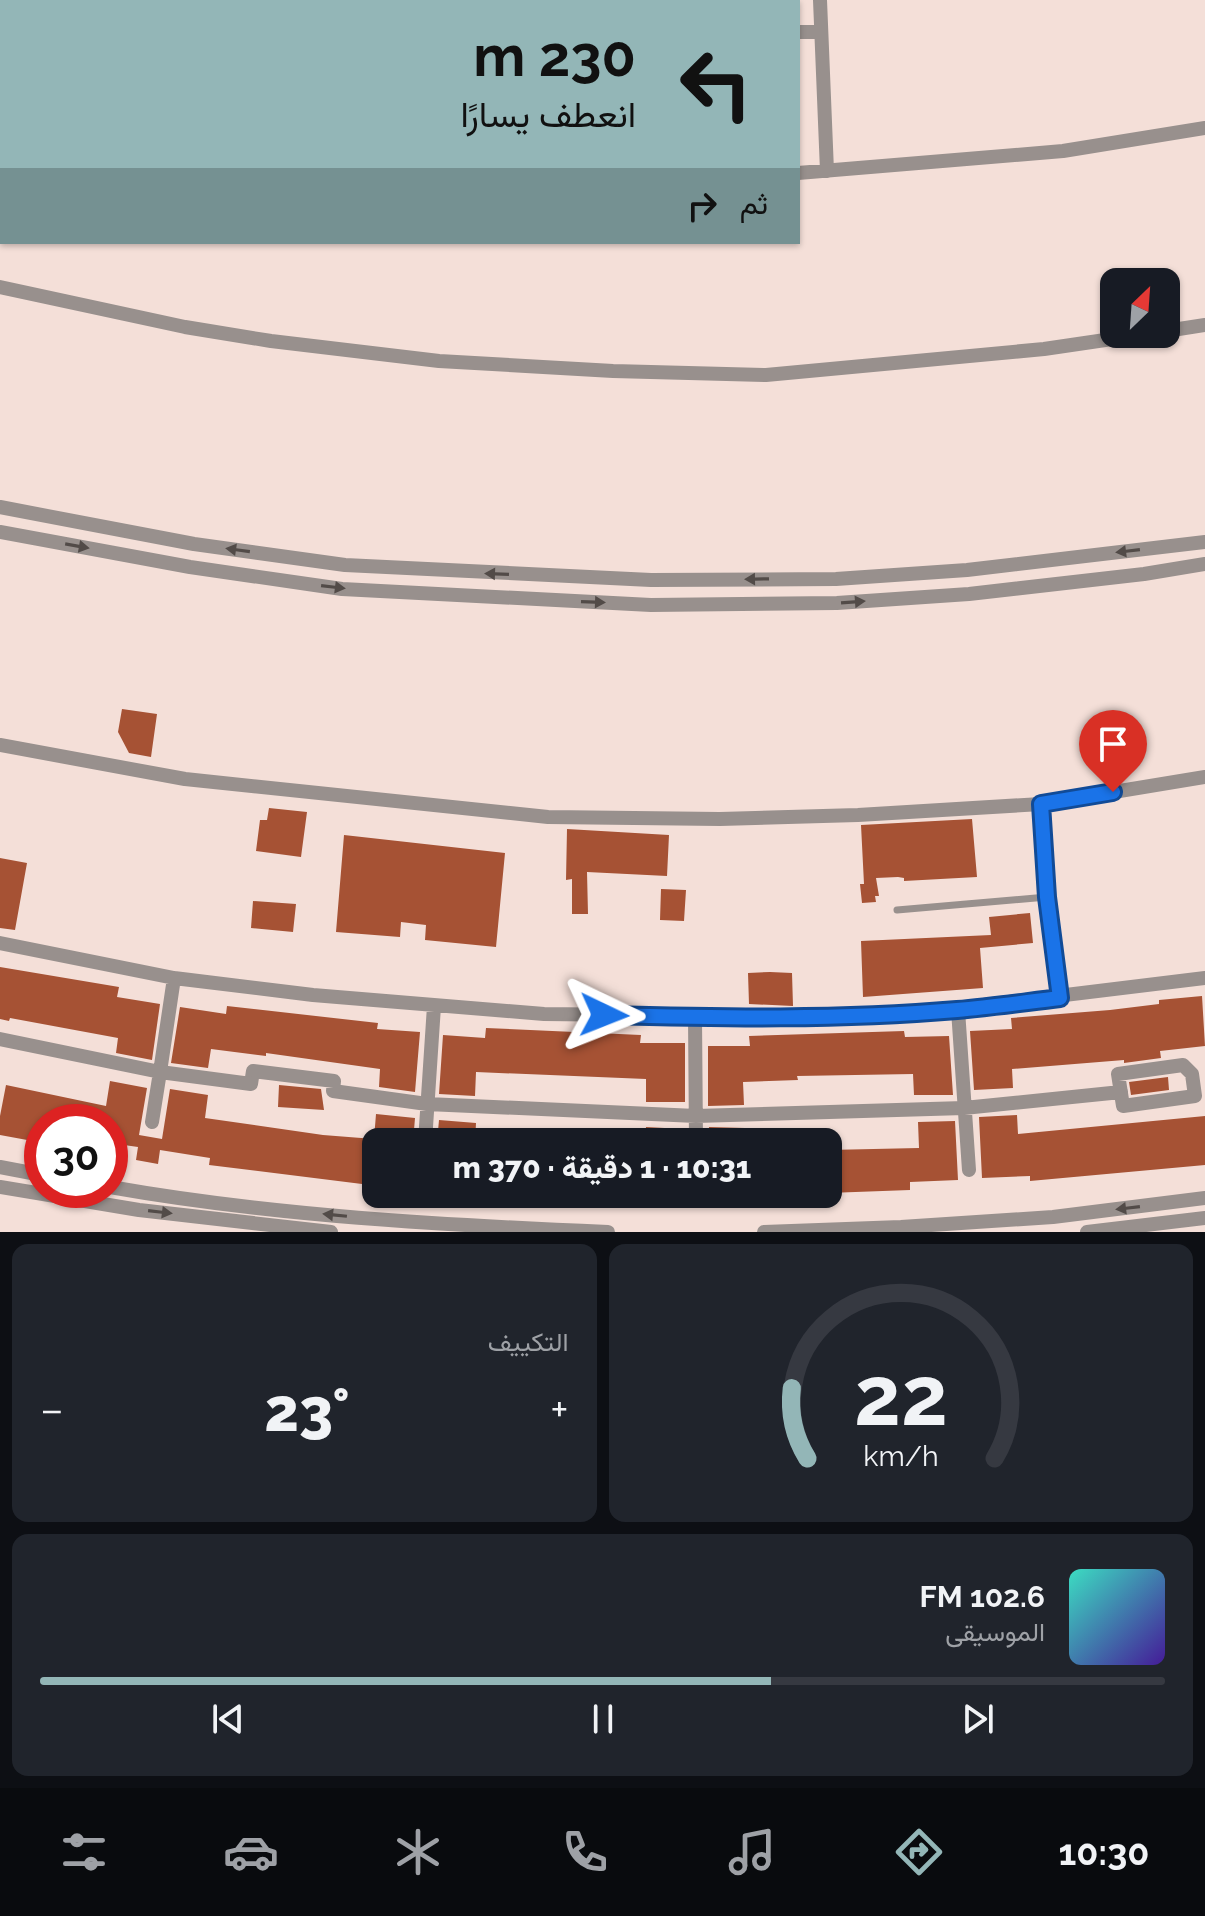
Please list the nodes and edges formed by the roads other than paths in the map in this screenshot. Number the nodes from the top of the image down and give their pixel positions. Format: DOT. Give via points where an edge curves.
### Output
graph roads {
  1 [pos="820,0"];
  2 [pos="800,32"];
  3 [pos="820,32"];
  4 [pos="1205,128"];
  5 [pos="827,171"];
  6 [pos="800,173"];
  7 [pos="0,287"];
  8 [pos="1205,325"];
  9 [pos="1180,329"];
  10 [pos="1100,341"];
  11 [pos="0,507"];
  12 [pos="0,532"];
  13 [pos="1205,542"];
  14 [pos="1205,564"];
  15 [pos="0,745"];
  16 [pos="1205,777"];
  17 [pos="1041,804"];
  18 [pos="1047,897"];
  19 [pos="897,910"];
  20 [pos="0,943"];
  21 [pos="174,978"];
  22 [pos="1205,978"];
  23 [pos="1060,998"];
  24 [pos="434,1006"];
  25 [pos="958,1010"];
  26 [pos="695,1017"];
  27 [pos="0,1039"];
  28 [pos="160,1072"];
  29 [pos="1199,1081"];
  30 [pos="1121,1092"];
  31 [pos="427,1104"];
  32 [pos="964,1108"];
  33 [pos="696,1116"];
  34 [pos="152,1122"];
  35 [pos="426,1128"];
  36 [pos="696,1128"];
  37 [pos="0,1167"];
  38 [pos="969,1170"];
  39 [pos="24,1172"];
  40 [pos="0,1187"];
  41 [pos="128,1189"];
  42 [pos="1205,1198"];
  43 [pos="1205,1218"];
  44 [pos="331,1232"];
  45 [pos="608,1232"];
  46 [pos="764,1232"];
  47 [pos="1087,1232"];
  1 -- 3 [label="street"];
  2 -- 3 [label="street"];
  3 -- 5 [label="street"];
  4 -- 5 [label="street" via="1063,151"];
  5 -- 6 [label="street"];
  7 -- 10 [label="street" via="271,341 439,361 613,371 766,375"];
  8 -- 9 [label="street"];
  13 -- 11 [label="street, one-way" via="967,570 836,579 651,580 345,565 194,544"];
  12 -- 14 [label="street, one-way" via="342,589 651,605 837,603 969,594"];
  15 -- 17 [label="street" via="185,779 548,817 736,819"];
  16 -- 17 [label="street"];
  17 -- 18 [label="street"];
  18 -- 19 [label="lane"];
  18 -- 23 [label="street"];
  20 -- 21 [label="street"];
  21 -- 24 [label="street"];
  21 -- 28 [label="street"];
  22 -- 23 [label="street"];
  23 -- 25 [label="street"];
  24 -- 26 [label="street"];
  24 -- 31 [label="street"];
  25 -- 26 [label="street"];
  25 -- 32 [label="street"];
  26 -- 33 [label="street"];
  27 -- 28 [label="street"];
  28 -- 31 [label="street" via="251,1084 253,1071 334,1081 333,1091"];
  28 -- 34 [label="street"];
  29 -- 30 [label="street" via="1195,1096 1165,1101 1123,1106"];
  29 -- 30 [label="street" via="1183,1065 1118,1074"];
  30 -- 32 [label="street"];
  31 -- 33 [label="street"];
  31 -- 35 [label="street"];
  32 -- 33 [label="street"];
  32 -- 38 [label="street"];
  33 -- 36 [label="street"];
  37 -- 39 [label="street"];
  40 -- 44 [label="street, one-way" via="139,1210"];
  45 -- 41 [label="street, one-way" via="379,1219"];
  42 -- 46 [label="street, one-way" via="1053,1217"];
  43 -- 47 [label="street"];
}
